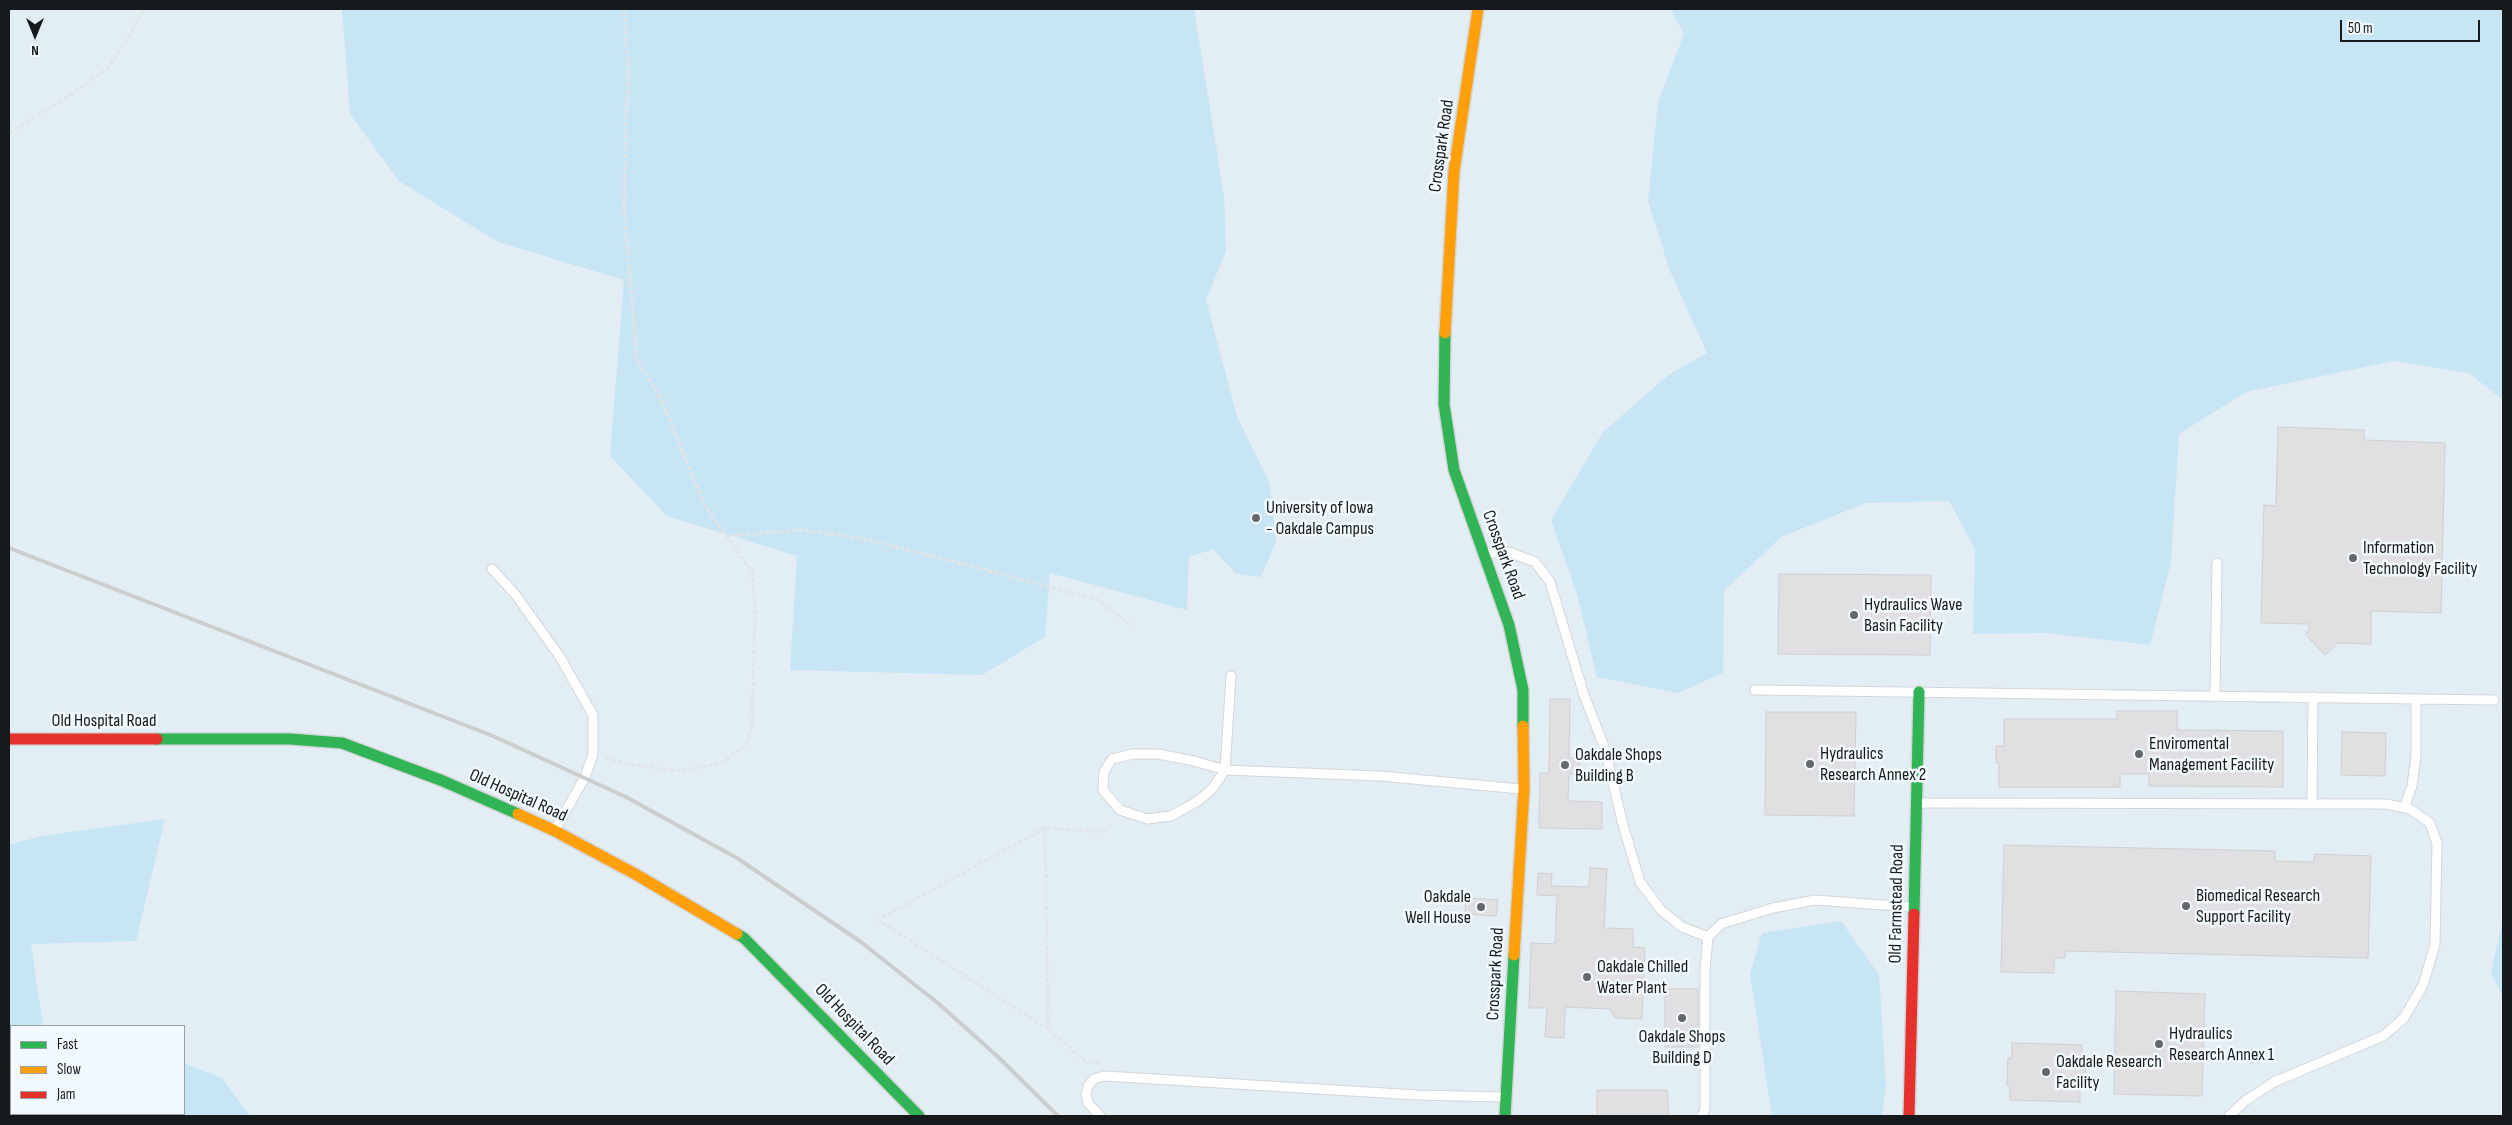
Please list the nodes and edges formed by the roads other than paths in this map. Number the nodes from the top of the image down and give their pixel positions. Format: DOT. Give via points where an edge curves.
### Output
graph roads {
  1 [pos="1478,9"];
  2 [pos="1482,553"];
  3 [pos="2217,563"];
  4 [pos="492,569"];
  5 [pos="1231,676"];
  6 [pos="1755,690"];
  7 [pos="1919,692"];
  8 [pos="2215,696"];
  9 [pos="2313,697"];
  10 [pos="2416,699"];
  11 [pos="2494,700"];
  12 [pos="9,739"];
  13 [pos="1225,770"];
  14 [pos="1524,789"];
  15 [pos="1917,803"];
  16 [pos="2312,804"];
  17 [pos="2404,808"];
  18 [pos="555,831"];
  19 [pos="1914,907"];
  20 [pos="1708,937"];
  21 [pos="1506,1097"];
  22 [pos="919,1116"];
  23 [pos="1100,1116"];
  24 [pos="1505,1116"];
  25 [pos="1702,1116"];
  26 [pos="1909,1116"];
  27 [pos="2229,1116"];
  1 -- 2 [label="street, Crosspark Road" via="1454,171 1444,404 1454,470"];
  2 -- 14 [label="street, Crosspark Road" via="1509,625 1522,682"];
  2 -- 20 [label="lane" via="1509,552 1535,562 1550,582 1584,695 1605,749 1640,882 1661,910 1682,927"];
  3 -- 8 [label="lane"];
  4 -- 18 [label="lane" via="515,594 560,657 593,715 593,754 585,777"];
  5 -- 13 [label="lane"];
  6 -- 7 [label="lane"];
  7 -- 8 [label="lane"];
  7 -- 15 [label="street, Old Farmstead Road"];
  8 -- 9 [label="lane"];
  9 -- 10 [label="lane"];
  9 -- 16 [label="lane"];
  10 -- 11 [label="lane"];
  10 -- 17 [label="lane" via="2416,756 2412,786"];
  12 -- 18 [label="street, Old Hospital Road" via="271,739 342,743 443,781"];
  13 -- 13 [label="lane" via="1213,788 1198,801 1171,816 1147,820 1120,810 1103,790 1104,772 1112,759 1134,754 1158,754"];
  13 -- 14 [label="lane" via="1380,776"];
  14 -- 21 [label="street, Crosspark Road"];
  15 -- 16 [label="lane"];
  15 -- 19 [label="street, Old Farmstead Road"];
  16 -- 17 [label="lane" via="2386,804"];
  17 -- 27 [label="lane" via="2410,808 2430,823 2437,843 2435,945 2423,985 2404,1018 2383,1036 2274,1082 2245,1100"];
  18 -- 22 [label="street, Old Hospital Road" via="744,938"];
  19 -- 20 [label="lane" via="1815,900 1773,908 1721,924"];
  19 -- 26 [label="street, Old Farmstead Road"];
  20 -- 25 [label="lane" via="1705,968 1706,1109"];
  21 -- 23 [label="lane" via="1416,1095 1104,1076 1094,1079 1086,1094 1088,1103"];
  21 -- 24 [label="street, Crosspark Road"];
}
